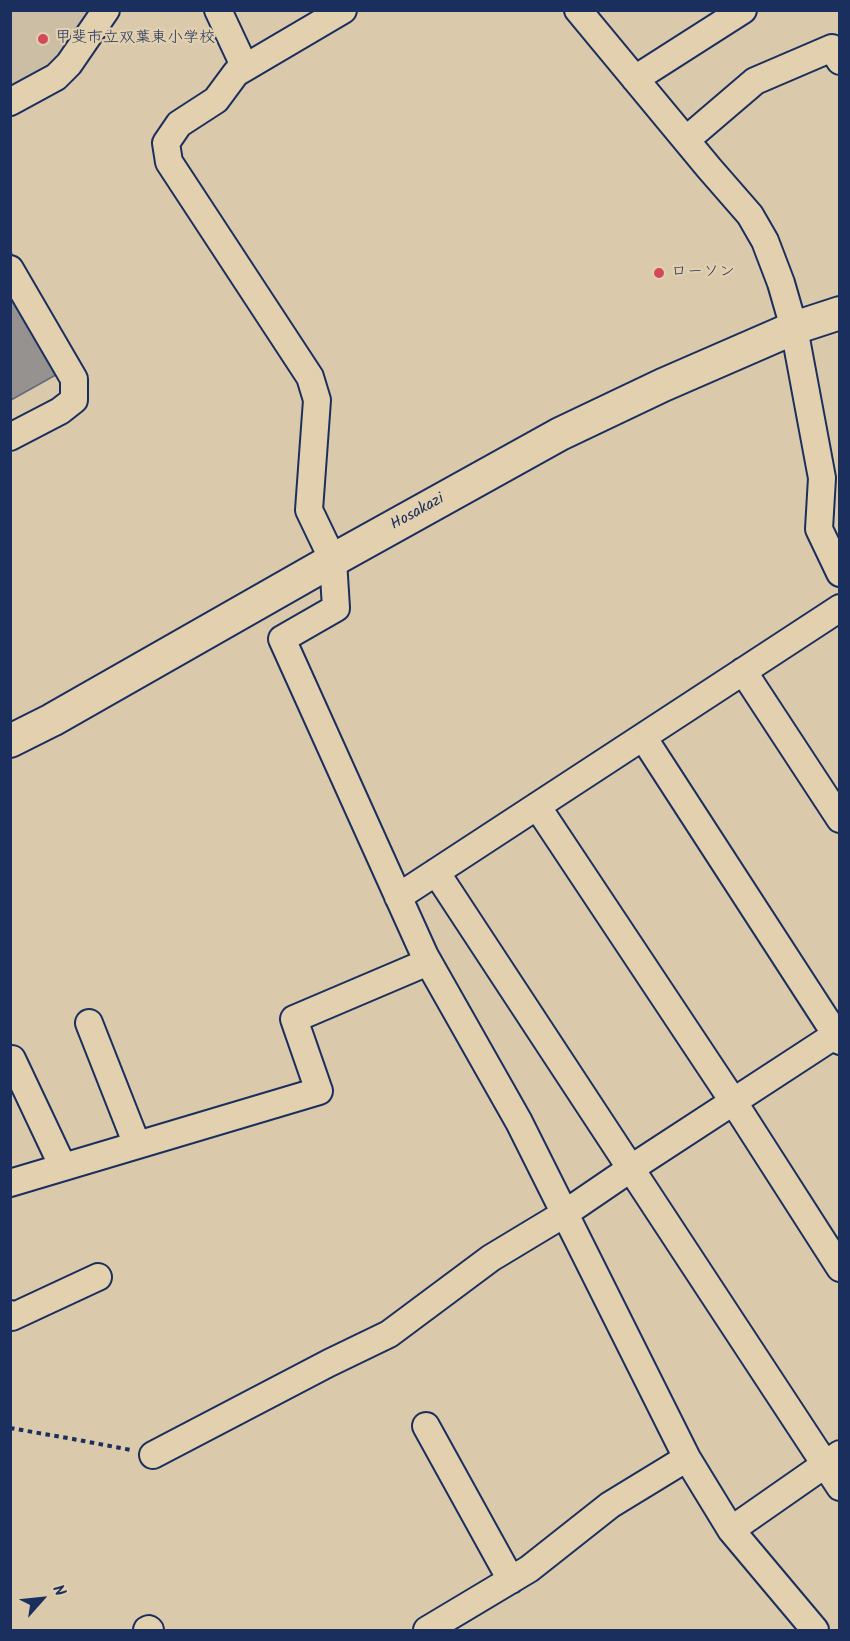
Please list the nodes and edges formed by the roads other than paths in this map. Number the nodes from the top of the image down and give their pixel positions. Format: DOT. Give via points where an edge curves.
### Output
graph roads {
  1 [pos="105,10"];
  2 [pos="218,10"];
  3 [pos="343,10"];
  4 [pos="578,10"];
  5 [pos="743,10"];
  6 [pos="840,61"];
  7 [pos="243,69"];
  8 [pos="635,79"];
  9 [pos="10,102"];
  10 [pos="686,140"];
  11 [pos="10,269"];
  12 [pos="840,313"];
  13 [pos="794,328"];
  14 [pos="10,437"];
  15 [pos="333,561"];
  16 [pos="840,573"];
  17 [pos="840,608"];
  18 [pos="743,671"];
  19 [pos="643,737"];
  20 [pos="10,741"];
  21 [pos="537,806"];
  22 [pos="840,819"];
  23 [pos="436,872"];
  24 [pos="398,897"];
  25 [pos="428,962"];
  26 [pos="89,1023"];
  27 [pos="838,1036"];
  28 [pos="12,1059"];
  29 [pos="733,1101"];
  30 [pos="137,1145"];
  31 [pos="63,1167"];
  32 [pos="630,1169"];
  33 [pos="10,1182"];
  34 [pos="564,1215"];
  35 [pos="840,1268"];
  36 [pos="98,1276"];
  37 [pos="10,1314"];
  38 [pos="426,1426"];
  39 [pos="153,1455"];
  40 [pos="687,1458"];
  41 [pos="832,1459"];
  42 [pos="840,1487"];
  43 [pos="731,1530"];
  44 [pos="511,1580"];
  45 [pos="427,1630"];
  46 [pos="815,1630"];
  1 -- 9 [label="street" via="56,77"];
  2 -- 7 [label="street"];
  3 -- 7 [label="street"];
  4 -- 8 [label="street"];
  5 -- 8 [label="street"];
  6 -- 10 [label="street" via="832,48 755,81"];
  7 -- 15 [label="street" via="216,100 179,124 166,144 169,162 310,377 317,400 309,510"];
  8 -- 10 [label="street"];
  10 -- 13 [label="street" via="750,215 765,241"];
  11 -- 14 [label="street" via="74,378 74,400"];
  12 -- 13 [label="main road, Hosakazi"];
  13 -- 15 [label="main road, Hosakazi" via="561,435"];
  13 -- 16 [label="street" via="822,478 819,529"];
  15 -- 20 [label="main road, Hosakazi"];
  15 -- 24 [label="street" via="336,608 282,639"];
  17 -- 18 [label="street"];
  18 -- 19 [label="street"];
  18 -- 22 [label="street"];
  19 -- 21 [label="street"];
  19 -- 27 [label="street"];
  21 -- 23 [label="street"];
  21 -- 29 [label="street"];
  23 -- 24 [label="street"];
  23 -- 32 [label="street"];
  24 -- 25 [label="street"];
  25 -- 30 [label="street" via="294,1019 319,1091"];
  25 -- 34 [label="street" via="519,1122"];
  26 -- 30 [label="street"];
  27 -- 29 [label="street"];
  28 -- 31 [label="street"];
  29 -- 32 [label="street"];
  29 -- 35 [label="street"];
  30 -- 31 [label="street"];
  31 -- 33 [label="street"];
  32 -- 34 [label="street"];
  32 -- 41 [label="street"];
  34 -- 39 [label="street" via="491,1258 389,1334"];
  34 -- 40 [label="street"];
  36 -- 37 [label="street" via="12,1317"];
  38 -- 44 [label="street"];
  40 -- 43 [label="street"];
  40 -- 44 [label="street" via="610,1505"];
  41 -- 42 [label="street"];
  41 -- 43 [label="street"];
  43 -- 46 [label="street"];
  44 -- 45 [label="street"];
}
